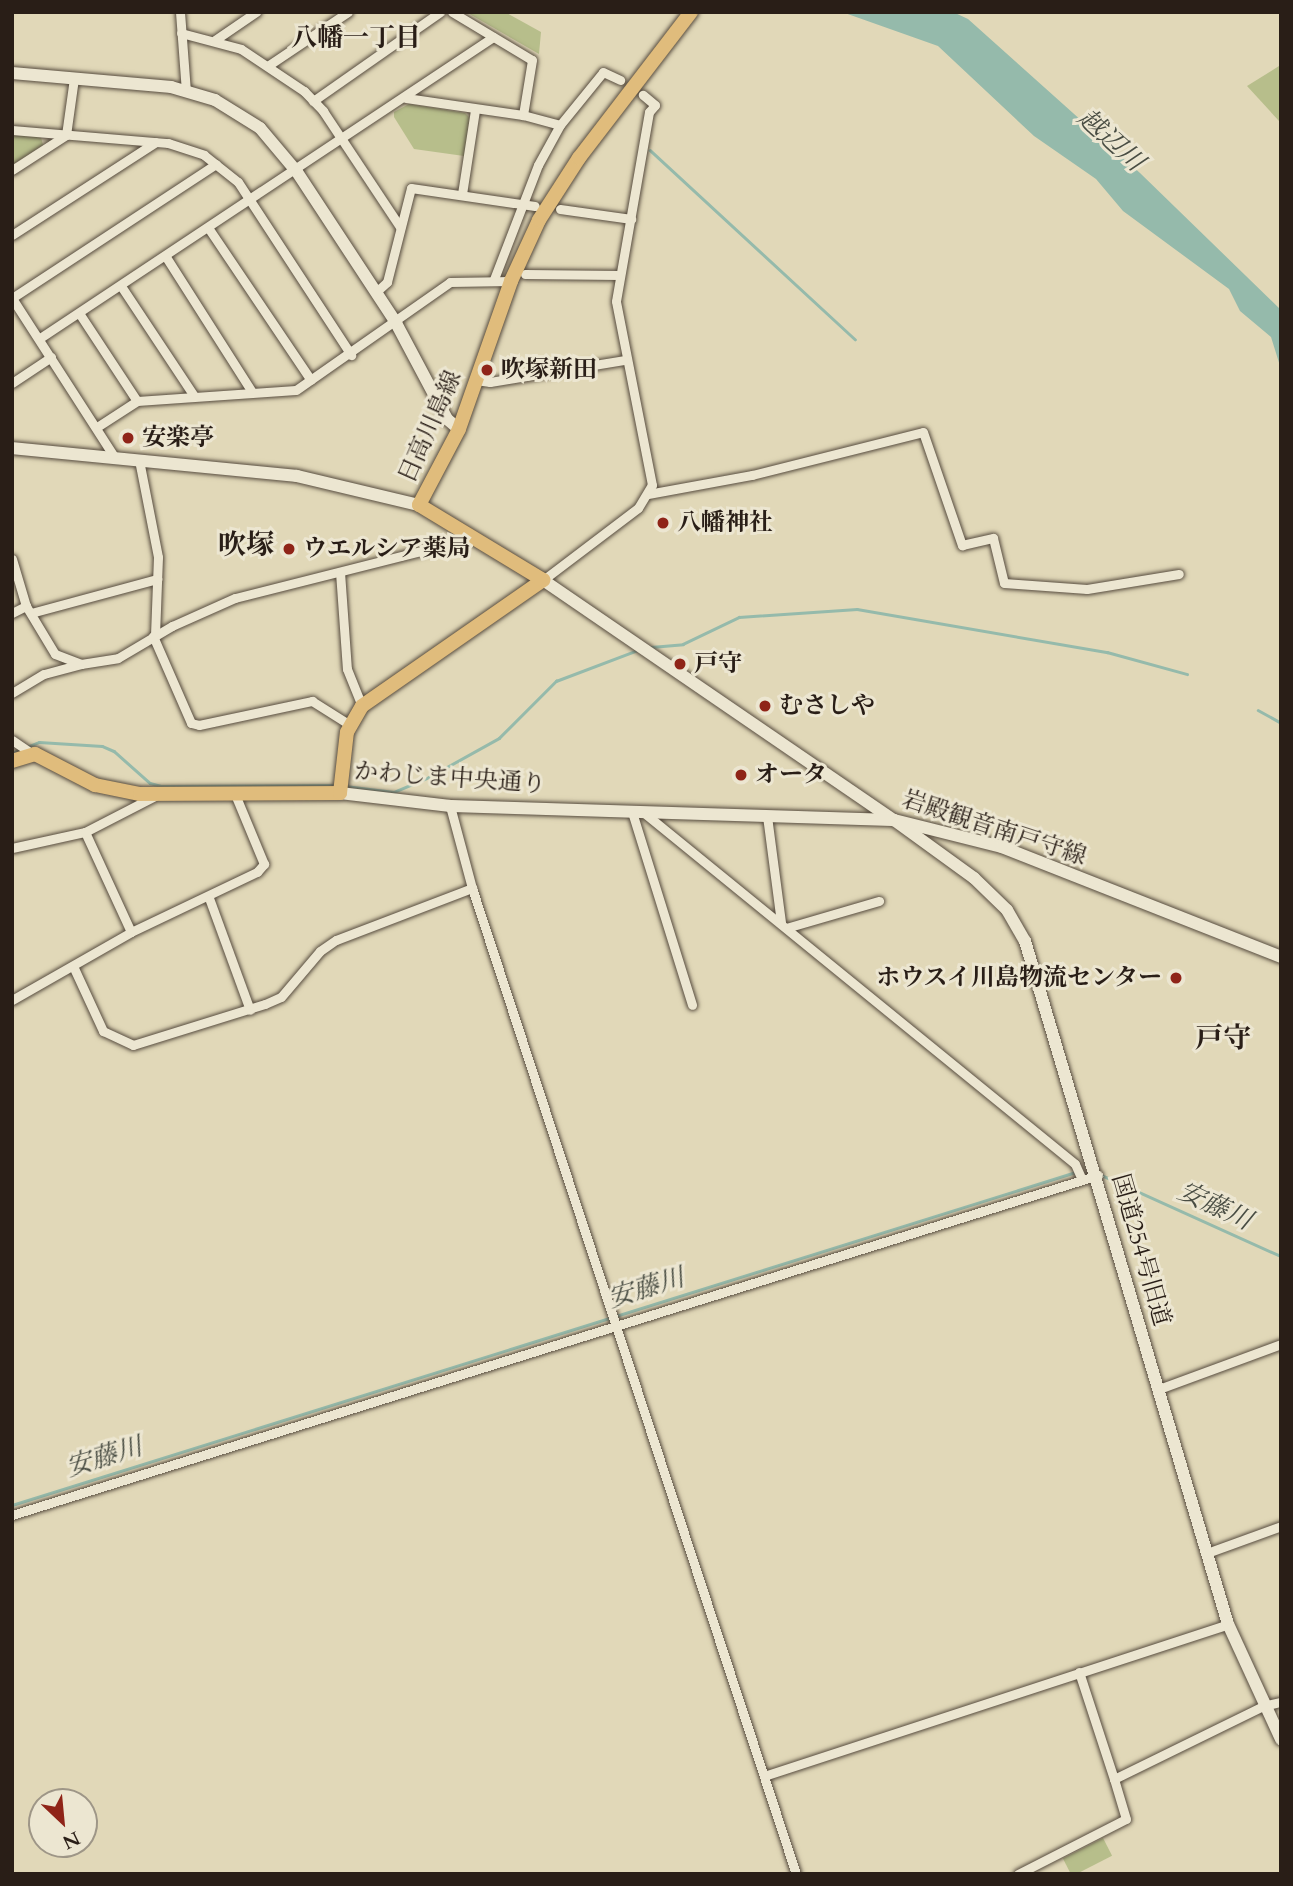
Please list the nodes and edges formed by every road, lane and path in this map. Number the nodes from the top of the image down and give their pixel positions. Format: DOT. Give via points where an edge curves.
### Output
graph roads {
  1 [pos="180,12"];
  2 [pos="256,12"];
  3 [pos="348,12"];
  4 [pos="440,12"];
  5 [pos="452,12"];
  6 [pos="691,12"];
  7 [pos="181,33"];
  8 [pos="493,37"];
  9 [pos="215,40"];
  10 [pos="269,65"];
  11 [pos="12,73"];
  12 [pos="74,78"];
  13 [pos="620,80"];
  14 [pos="186,91"];
  15 [pos="643,95"];
  16 [pos="406,98"];
  17 [pos="313,101"];
  18 [pos="475,110"];
  19 [pos="523,115"];
  20 [pos="560,125"];
  21 [pos="12,130"];
  22 [pos="66,135"];
  23 [pos="343,140"];
  24 [pos="156,142"];
  25 [pos="216,164"];
  26 [pos="12,170"];
  27 [pos="297,172"];
  28 [pos="462,194"];
  29 [pos="250,202"];
  30 [pos="522,204"];
  31 [pos="535,206"];
  32 [pos="560,209"];
  33 [pos="631,219"];
  34 [pos="400,227"];
  35 [pos="209,229"];
  36 [pos="12,234"];
  37 [pos="166,257"];
  38 [pos="525,274"];
  39 [pos="619,275"];
  40 [pos="494,279"];
  41 [pos="511,281"];
  42 [pos="121,286"];
  43 [pos="376,292"];
  44 [pos="79,313"];
  45 [pos="396,323"];
  46 [pos="40,338"];
  47 [pos="351,355"];
  48 [pos="51,357"];
  49 [pos="625,360"];
  50 [pos="311,380"];
  51 [pos="477,380"];
  52 [pos="12,383"];
  53 [pos="253,393"];
  54 [pos="194,396"];
  55 [pos="137,401"];
  56 [pos="97,427"];
  57 [pos="459,429"];
  58 [pos="12,448"];
  59 [pos="115,458"];
  60 [pos="139,460"];
  61 [pos="648,495"];
  62 [pos="419,505"];
  63 [pos="469,533"];
  64 [pos="12,559"];
  65 [pos="340,572"];
  66 [pos="1179,574"];
  67 [pos="157,579"];
  68 [pos="543,580"];
  69 [pos="28,610"];
  70 [pos="12,613"];
  71 [pos="154,635"];
  72 [pos="55,654"];
  73 [pos="81,664"];
  74 [pos="47,673"];
  75 [pos="12,693"];
  76 [pos="362,706"];
  77 [pos="350,725"];
  78 [pos="12,740"];
  79 [pos="31,753"];
  80 [pos="12,761"];
  81 [pos="234,792"];
  82 [pos="340,793"];
  83 [pos="159,794"];
  84 [pos="450,806"];
  85 [pos="638,812"];
  86 [pos="767,816"];
  87 [pos="894,820"];
  88 [pos="85,832"];
  89 [pos="12,848"];
  90 [pos="472,888"];
  91 [pos="209,898"];
  92 [pos="879,901"];
  93 [pos="784,925"];
  94 [pos="131,932"];
  95 [pos="1281,957"];
  96 [pos="73,966"];
  97 [pos="12,1000"];
  98 [pos="692,1005"];
  99 [pos="250,1010"];
  100 [pos="1098,1175"];
  101 [pos="1082,1180"];
  102 [pos="616,1325"];
  103 [pos="1281,1345"];
  104 [pos="1158,1389"];
  105 [pos="12,1515"];
  106 [pos="1281,1526"];
  107 [pos="1207,1553"];
  108 [pos="1228,1624"];
  109 [pos="1079,1672"];
  110 [pos="1281,1702"];
  111 [pos="1264,1706"];
  112 [pos="1281,1739"];
  113 [pos="764,1776"];
  114 [pos="1114,1779"];
  115 [pos="796,1874"];
  116 [pos="1018,1874"];
  1 -- 7 [label="street"];
  2 -- 9 [label="street"];
  3 -- 10 [label="street"];
  4 -- 17 [label="street"];
  5 -- 8 [label="street"];
  6 -- 41 [label="main road, 日高川島線" via="550,200"];
  7 -- 9 [label="street"];
  7 -- 14 [label="street"];
  8 -- 16 [label="street"];
  8 -- 19 [label="street" via="532,60"];
  9 -- 10 [label="street"];
  10 -- 17 [label="street"];
  11 -- 12 [label="street"];
  12 -- 14 [label="street"];
  12 -- 22 [label="street"];
  13 -- 20 [label="street" via="603,72"];
  14 -- 27 [label="street" via="215,100 250,120 279,146"];
  15 -- 33 [label="street" via="655,104 649,112"];
  16 -- 18 [label="street"];
  16 -- 23 [label="street"];
  17 -- 23 [label="street"];
  18 -- 19 [label="street"];
  18 -- 28 [label="street"];
  19 -- 20 [label="street"];
  20 -- 30 [label="street"];
  21 -- 22 [label="street"];
  22 -- 24 [label="street"];
  22 -- 26 [label="street"];
  23 -- 27 [label="street"];
  23 -- 34 [label="street"];
  24 -- 25 [label="street" via="204,155"];
  24 -- 36 [label="street"];
  25 -- 29 [label="street" via="238,182"];
  25 -- 46 [label="street" via="12,298"];
  27 -- 29 [label="street"];
  27 -- 43 [label="street"];
  28 -- 30 [label="street"];
  28 -- 34 [label="street" via="411,188"];
  29 -- 35 [label="street"];
  29 -- 47 [label="street"];
  30 -- 31 [label="street"];
  30 -- 40 [label="street"];
  32 -- 33 [label="street"];
  33 -- 39 [label="street"];
  34 -- 43 [label="street" via="387,282"];
  35 -- 37 [label="street"];
  35 -- 50 [label="street"];
  37 -- 42 [label="street"];
  37 -- 53 [label="street"];
  38 -- 39 [label="street"];
  39 -- 49 [label="street" via="616,302"];
  40 -- 41 [label="street"];
  40 -- 45 [label="street" via="450,282"];
  41 -- 51 [label="main road, 日高川島線"];
  42 -- 44 [label="street"];
  42 -- 54 [label="street"];
  43 -- 45 [label="street"];
  44 -- 46 [label="street"];
  44 -- 55 [label="street"];
  45 -- 47 [label="street"];
  45 -- 57 [label="street" via="440,407"];
  46 -- 48 [label="street"];
  47 -- 50 [label="street"];
  48 -- 52 [label="street"];
  48 -- 56 [label="street"];
  49 -- 51 [label="street" via="490,382"];
  49 -- 61 [label="street" via="653,478"];
  50 -- 53 [label="street" via="296,390"];
  51 -- 57 [label="main road, 日高川島線"];
  53 -- 54 [label="street"];
  54 -- 55 [label="street"];
  55 -- 56 [label="street"];
  56 -- 59 [label="street"];
  57 -- 62 [label="main road, 日高川島線"];
  58 -- 59 [label="street"];
  59 -- 60 [label="street"];
  60 -- 62 [label="street" via="298,476"];
  60 -- 67 [label="street" via="158,556"];
  61 -- 66 [label="street" via="752,475 923,432 962,545 993,538 1004,583 1087,589"];
  61 -- 68 [label="street" via="631,514"];
  62 -- 63 [label="main road, 日高川島線"];
  63 -- 65 [label="street" via="457,542"];
  63 -- 68 [label="main road, 日高川島線"];
  64 -- 69 [label="street"];
  65 -- 71 [label="street" via="225,601"];
  65 -- 76 [label="street" via="347,669"];
  67 -- 69 [label="street"];
  67 -- 71 [label="street"];
  68 -- 76 [label="main road"];
  68 -- 87 [label="street, 岩殿観音南戸守線"];
  69 -- 70 [label="street"];
  69 -- 72 [label="street"];
  71 -- 73 [label="street" via="118,658"];
  71 -- 77 [label="street" via="191,723 209,724 312,701"];
  72 -- 73 [label="street"];
  72 -- 74 [label="street"];
  73 -- 74 [label="street"];
  74 -- 75 [label="street"];
  76 -- 77 [label="main road"];
  77 -- 82 [label="main road"];
  78 -- 79 [label="street"];
  79 -- 80 [label="main road"];
  79 -- 83 [label="main road, かわじま中央通り" via="94,785"];
  81 -- 82 [label="main road, かわじま中央通り"];
  81 -- 83 [label="main road, かわじま中央通り"];
  81 -- 91 [label="street" via="264,864 250,878"];
  82 -- 84 [label="street, かわじま中央通り"];
  83 -- 88 [label="street"];
  84 -- 85 [label="street, かわじま中央通り"];
  84 -- 90 [label="street"];
  85 -- 86 [label="street, かわじま中央通り"];
  85 -- 93 [label="street"];
  85 -- 98 [label="street"];
  86 -- 87 [label="street, かわじま中央通り"];
  86 -- 93 [label="street"];
  87 -- 95 [label="street, 岩殿観音南戸守線" via="1002,848"];
  87 -- 100 [label="street, 国道254号旧道" via="974,878 1017,925 1035,966"];
  88 -- 89 [label="street"];
  88 -- 94 [label="street"];
  90 -- 99 [label="street" via="336,940 320,951 281,996"];
  90 -- 102 [label="street"];
  91 -- 94 [label="street"];
  91 -- 99 [label="street"];
  92 -- 93 [label="street"];
  93 -- 101 [label="street" via="1075,1164"];
  94 -- 96 [label="street"];
  96 -- 97 [label="street"];
  96 -- 99 [label="street" via="103,1031 133,1045"];
  100 -- 101 [label="street"];
  100 -- 104 [label="street, 国道254号旧道"];
  101 -- 102 [label="street"];
  102 -- 105 [label="street"];
  102 -- 113 [label="street"];
  103 -- 104 [label="street"];
  104 -- 107 [label="street, 国道254号旧道"];
  106 -- 107 [label="street"];
  107 -- 108 [label="street, 国道254号旧道"];
  108 -- 109 [label="street"];
  108 -- 111 [label="street, 国道254号旧道"];
  109 -- 113 [label="street"];
  109 -- 114 [label="street"];
  110 -- 111 [label="street"];
  111 -- 112 [label="street, 国道254号旧道"];
  111 -- 114 [label="street"];
  113 -- 115 [label="street"];
  114 -- 116 [label="street" via="1126,1819"];
}
